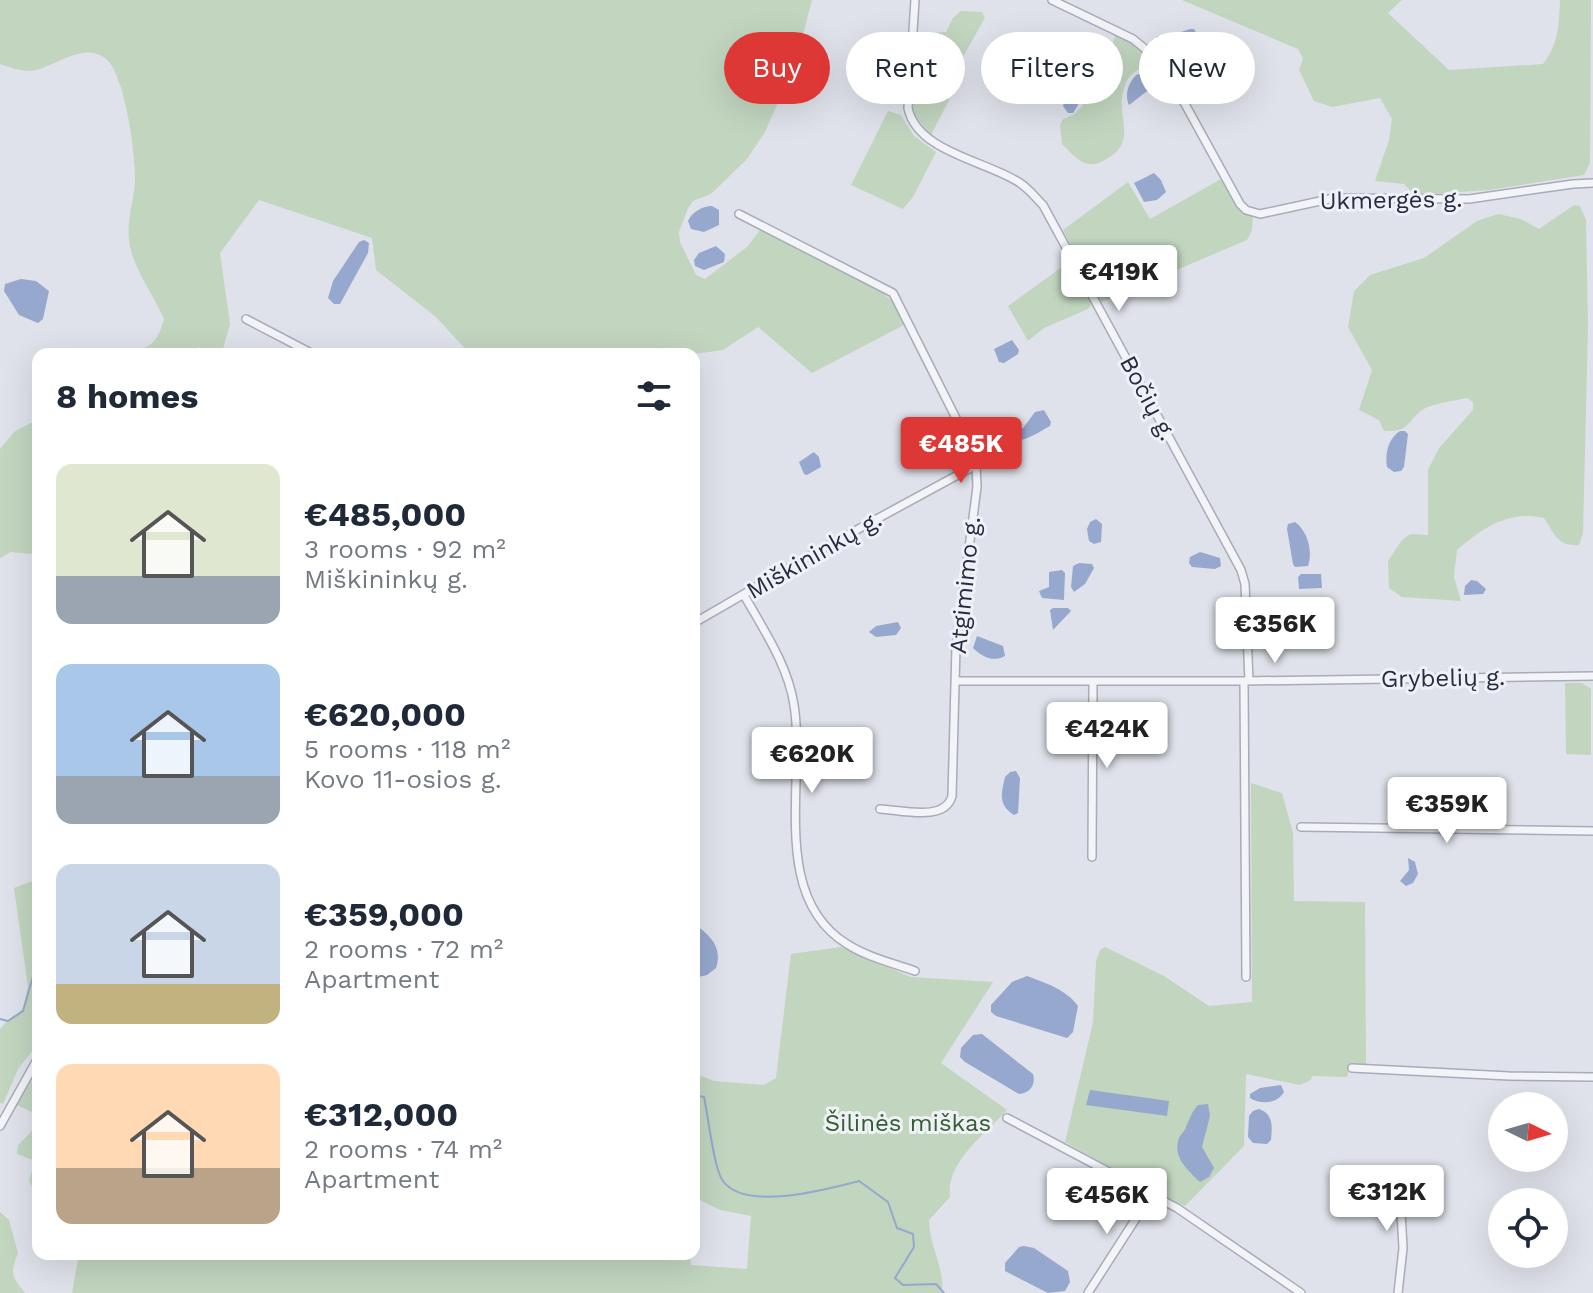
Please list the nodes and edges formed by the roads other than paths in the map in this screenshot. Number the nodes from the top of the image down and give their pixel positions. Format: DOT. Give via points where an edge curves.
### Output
graph roads {
  1 [pos="915,0"];
  2 [pos="1052,0"];
  3 [pos="1593,183"];
  4 [pos="739,214"];
  5 [pos="246,319"];
  6 [pos="302,348"];
  7 [pos="976,465"];
  8 [pos="744,595"];
  9 [pos="700,620"];
  10 [pos="1593,676"];
  11 [pos="956,681"];
  12 [pos="1246,681"];
  13 [pos="1093,682"];
  14 [pos="880,809"];
  15 [pos="1301,827"];
  16 [pos="1593,831"];
  17 [pos="1092,857"];
  18 [pos="915,971"];
  19 [pos="1246,977"];
  20 [pos="1352,1068"];
  21 [pos="32,1069"];
  22 [pos="1593,1077"];
  23 [pos="1007,1118"];
  24 [pos="0,1126"];
  25 [pos="1399,1177"];
  26 [pos="1151,1195"];
  27 [pos="1088,1293"];
  28 [pos="1301,1293"];
  29 [pos="1398,1293"];
  1 -- 12 [label="street, Bočių g." via="908,108 913,124 936,143 1021,183 1043,205 1241,570"];
  2 -- 3 [label="street, Ukmergės g." via="1133,39 1155,57 1240,204 1252,213 1334,198 1469,199"];
  4 -- 7 [label="street, Atgimimo g." via="893,293"];
  5 -- 6 [label="street"];
  7 -- 8 [label="street, Miškininkų g."];
  7 -- 11 [label="street, Atgimimo g."];
  8 -- 9 [label="street, Miškininkų g."];
  8 -- 18 [label="street" via="785,672 795,707 797,864 811,903 821,922 847,944"];
  10 -- 12 [label="street, Grybelių g."];
  11 -- 13 [label="street, Grybelių g."];
  11 -- 14 [label="street, Atgimimo g." via="950,803 935,812"];
  12 -- 13 [label="street, Grybelių g."];
  12 -- 19 [label="street, Bočių g."];
  13 -- 17 [label="street"];
  15 -- 16 [label="street"];
  20 -- 22 [label="street"];
  21 -- 24 [label="street"];
  23 -- 26 [label="street"];
  25 -- 29 [label="street" via="1403,1248"];
  26 -- 27 [label="street"];
  26 -- 28 [label="street"];
}
